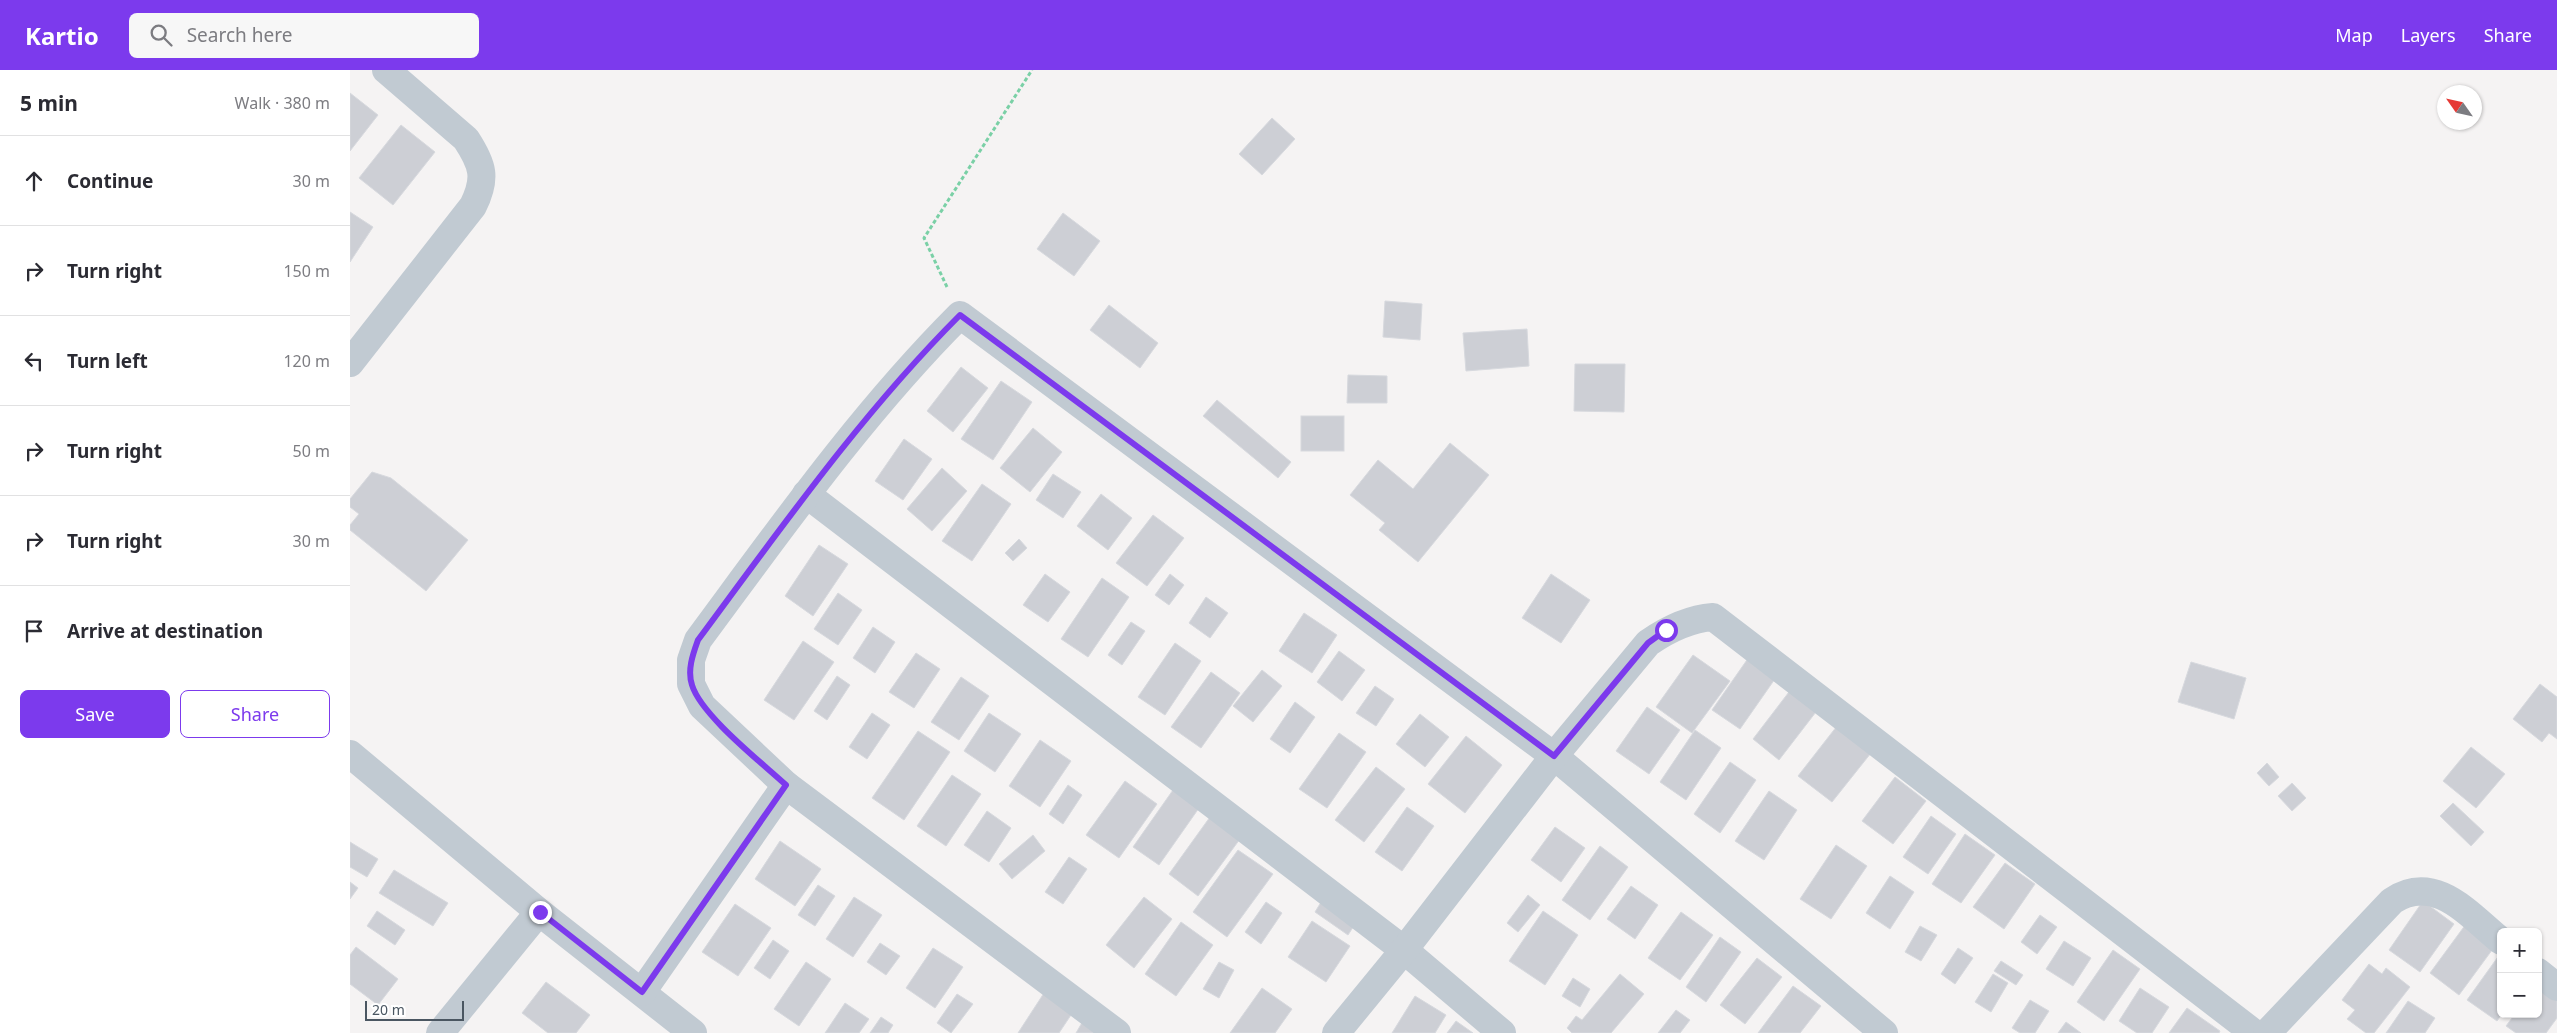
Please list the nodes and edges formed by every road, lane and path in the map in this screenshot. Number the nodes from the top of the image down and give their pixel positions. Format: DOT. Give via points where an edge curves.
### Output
graph roads {
  1 [pos="386,70"];
  2 [pos="1032,70"];
  3 [pos="960,315"];
  4 [pos="350,363"];
  5 [pos="806,494"];
  6 [pos="350,754"];
  7 [pos="1554,756"];
  8 [pos="786,785"];
  9 [pos="540,912"];
  10 [pos="2497,938"];
  11 [pos="1404,950"];
  12 [pos="2539,973"];
  13 [pos="2557,988"];
  14 [pos="642,992"];
  15 [pos="440,1033"];
  16 [pos="693,1033"];
  17 [pos="1116,1033"];
  18 [pos="1336,1033"];
  19 [pos="1502,1033"];
  20 [pos="1884,1033"];
  21 [pos="2254,1033"];
  22 [pos="2267,1033"];
  1 -- 4 [label="street" via="466,139 476,153 484,178 473,206"];
  2 -- 3 [label="path" via="924,238"];
  3 -- 5 [label="street" via="924,351"];
  3 -- 7 [label="street"];
  5 -- 8 [label="street" via="698,640 691,660 691,684 702,706"];
  5 -- 11 [label="street"];
  6 -- 9 [label="street"];
  7 -- 11 [label="street"];
  7 -- 20 [label="street"];
  7 -- 21 [label="street" via="1648,643 1666,630 1712,616"];
  8 -- 14 [label="street"];
  8 -- 17 [label="street"];
  9 -- 14 [label="street"];
  9 -- 15 [label="street"];
  10 -- 22 [label="street" via="2449,898 2418,890 2403,894 2392,901"];
  11 -- 18 [label="street"];
  11 -- 19 [label="street"];
  12 -- 13 [label="street"];
  14 -- 16 [label="street"];
}
